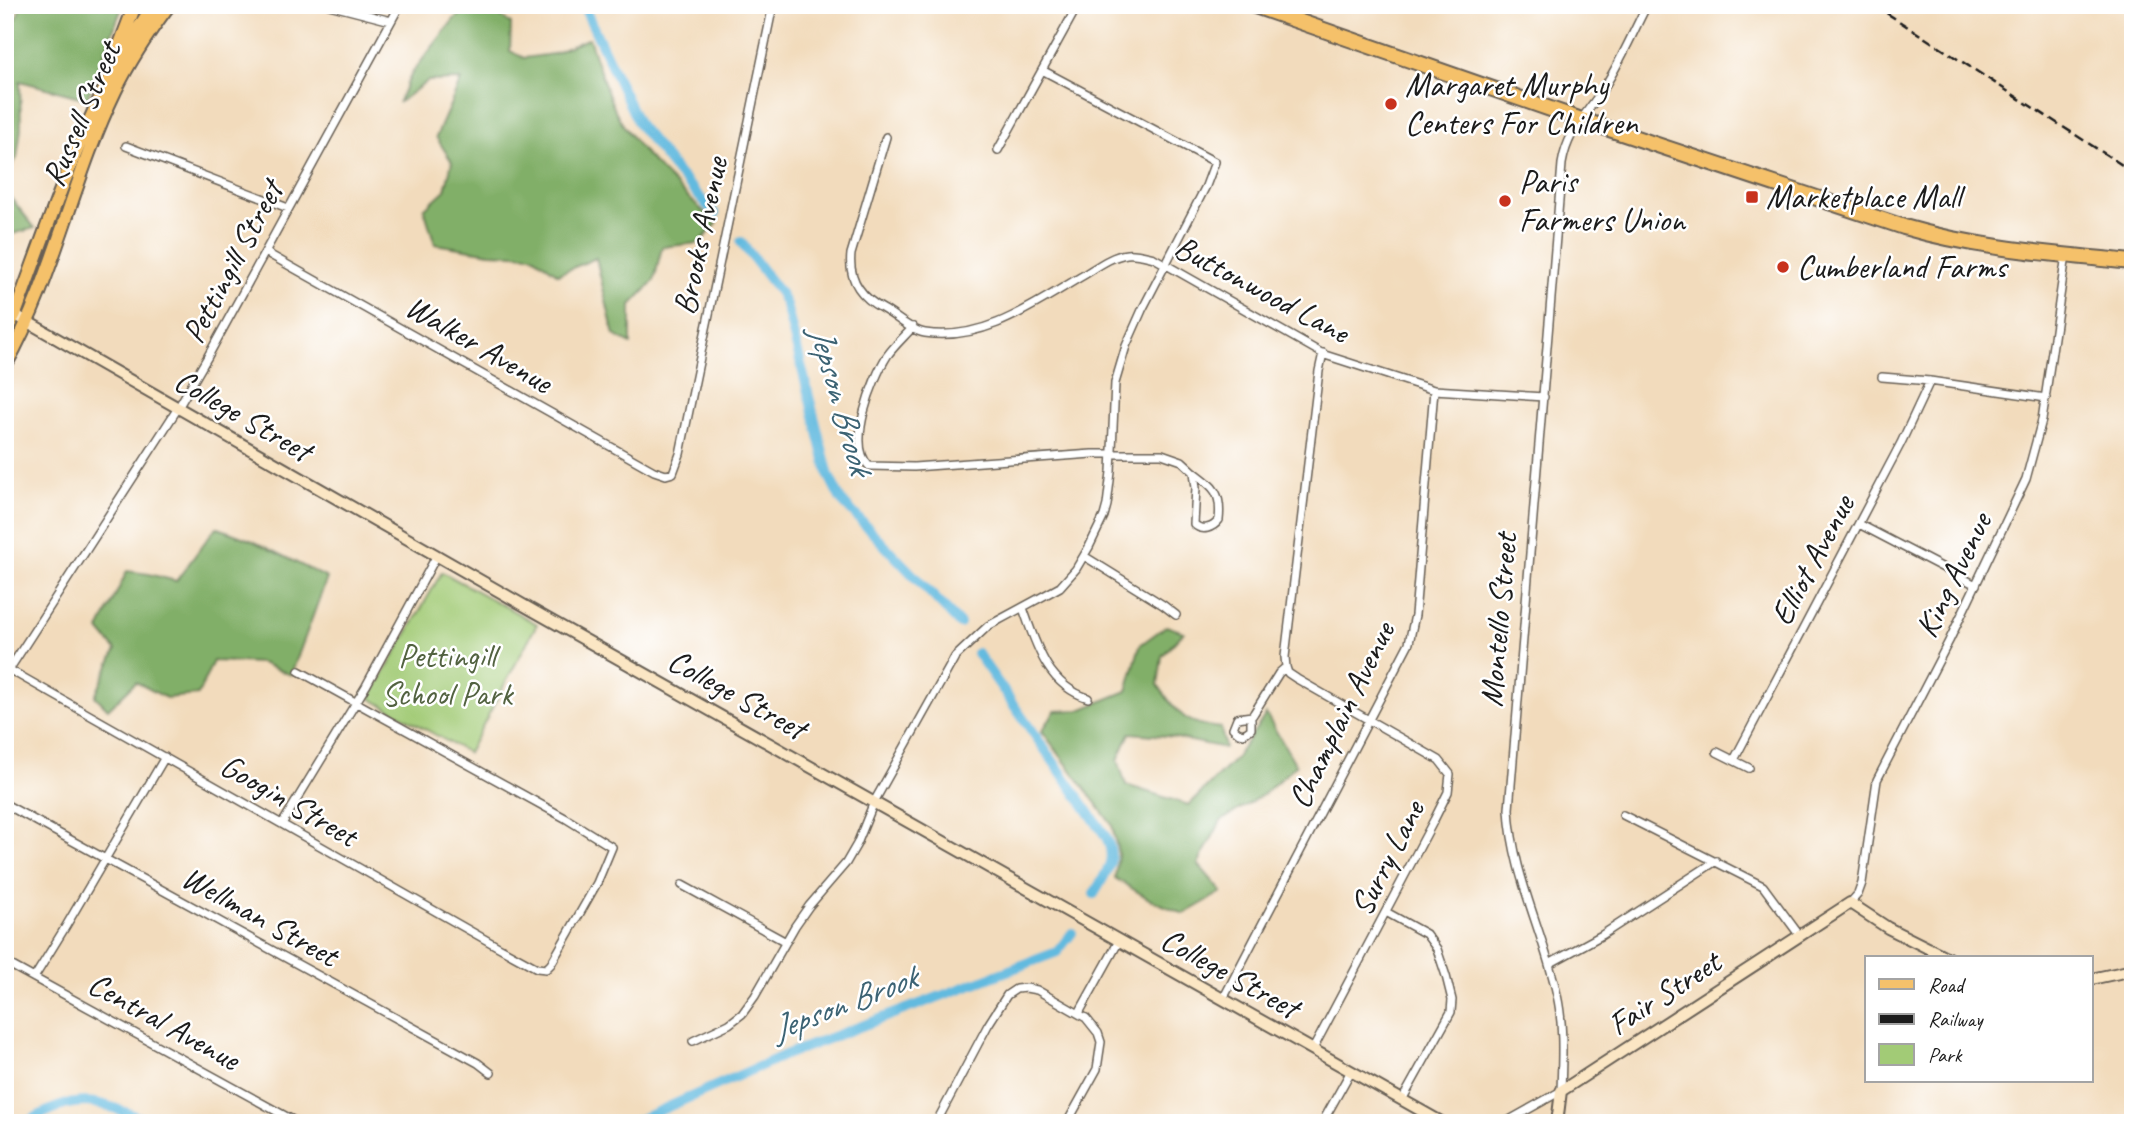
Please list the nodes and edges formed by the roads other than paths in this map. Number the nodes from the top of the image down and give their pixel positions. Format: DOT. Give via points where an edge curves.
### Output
graph roads {
  1 [pos="135,5"];
  2 [pos="154,5"];
  3 [pos="169,5"];
  4 [pos="329,5"];
  5 [pos="400,5"];
  6 [pos="773,5"];
  7 [pos="1078,5"];
  8 [pos="1252,5"];
  9 [pos="1647,5"];
  10 [pos="391,21"];
  11 [pos="1042,70"];
  12 [pos="96,103"];
  13 [pos="1579,119"];
  14 [pos="886,137"];
  15 [pos="126,146"];
  16 [pos="998,150"];
  17 [pos="288,208"];
  18 [pos="265,252"];
  19 [pos="2066,255"];
  20 [pos="2133,262"];
  21 [pos="1165,265"];
  22 [pos="10,312"];
  23 [pos="29,321"];
  24 [pos="913,327"];
  25 [pos="5,332"];
  26 [pos="1323,354"];
  27 [pos="5,366"];
  28 [pos="1882,377"];
  29 [pos="1930,382"];
  30 [pos="1434,390"];
  31 [pos="1544,397"];
  32 [pos="2046,398"];
  33 [pos="178,408"];
  34 [pos="1112,453"];
  35 [pos="1194,472"];
  36 [pos="669,474"];
  37 [pos="1859,524"];
  38 [pos="437,555"];
  39 [pos="1083,556"];
  40 [pos="1976,585"];
  41 [pos="1023,608"];
  42 [pos="1176,615"];
  43 [pos="1286,667"];
  44 [pos="299,671"];
  45 [pos="7,673"];
  46 [pos="1088,698"];
  47 [pos="356,701"];
  48 [pos="1251,720"];
  49 [pos="1369,720"];
  50 [pos="1717,752"];
  51 [pos="165,757"];
  52 [pos="1734,760"];
  53 [pos="1749,768"];
  54 [pos="874,802"];
  55 [pos="5,804"];
  56 [pos="1623,815"];
  57 [pos="282,824"];
  58 [pos="106,858"];
  59 [pos="1716,861"];
  60 [pos="682,885"];
  61 [pos="1850,904"];
  62 [pos="1386,912"];
  63 [pos="1800,936"];
  64 [pos="1119,941"];
  65 [pos="786,942"];
  66 [pos="1944,956"];
  67 [pos="5,962"];
  68 [pos="1549,964"];
  69 [pos="2133,970"];
  70 [pos="34,978"];
  71 [pos="2092,979"];
  72 [pos="1223,999"];
  73 [pos="1079,1013"];
  74 [pos="693,1041"];
  75 [pos="1313,1049"];
  76 [pos="1351,1071"];
  77 [pos="491,1073"];
  78 [pos="1561,1091"];
  79 [pos="1402,1100"];
  80 [pos="298,1123"];
  81 [pos="936,1123"];
  82 [pos="1067,1123"];
  83 [pos="1322,1123"];
  84 [pos="1443,1123"];
  85 [pos="1504,1123"];
  86 [pos="1557,1123"];
  1 -- 12 [label="main road"];
  2 -- 12 [label="main road, Russell Street"];
  3 -- 23 [label="main road, Russell Street" via="135,52 113,94"];
  4 -- 10 [label="street"];
  5 -- 10 [label="street, Pettingill Street"];
  6 -- 36 [label="street, Brooks Avenue" via="680,454 676,469"];
  7 -- 11 [label="street"];
  8 -- 13 [label="highway"];
  9 -- 13 [label="street, Montello Street" via="1601,92"];
  10 -- 17 [label="street, Pettingill Street"];
  11 -- 16 [label="street"];
  11 -- 21 [label="street" via="1215,162"];
  12 -- 22 [label="main road, Russell Street"];
  13 -- 19 [label="highway" via="1926,234 1995,248"];
  13 -- 31 [label="street, Montello Street" via="1562,163"];
  14 -- 24 [label="street" via="850,267 866,299"];
  15 -- 17 [label="street"];
  17 -- 18 [label="street, Pettingill Street"];
  18 -- 33 [label="street, Pettingill Street"];
  18 -- 36 [label="street, Walker Avenue" via="643,465"];
  19 -- 20 [label="highway"];
  19 -- 32 [label="street, King Avenue"];
  21 -- 24 [label="street, Buttonwood Lane" via="1146,256 1123,255 994,324 936,333"];
  21 -- 26 [label="street, Buttonwood Lane"];
  21 -- 34 [label="street" via="1120,364"];
  22 -- 23 [label="street, College Street"];
  22 -- 25 [label="main road, Russell Street"];
  23 -- 27 [label="main road, Russell Street"];
  23 -- 33 [label="street, College Street"];
  24 -- 34 [label="street" via="887,357 867,402 861,446 865,462 876,468 915,467"];
  26 -- 30 [label="street, Buttonwood Lane"];
  26 -- 43 [label="street"];
  28 -- 29 [label="street"];
  29 -- 32 [label="street"];
  29 -- 37 [label="street, Elliot Avenue"];
  30 -- 31 [label="street, Buttonwood Lane"];
  30 -- 49 [label="street, Champlain Avenue" via="1412,633"];
  31 -- 68 [label="street, Montello Street" via="1509,809 1513,848"];
  32 -- 40 [label="street, King Avenue" via="2026,479"];
  33 -- 38 [label="street, College Street"];
  33 -- 45 [label="street, Pettingill Street"];
  34 -- 35 [label="street" via="1170,456"];
  34 -- 39 [label="street" via="1104,516"];
  35 -- 35 [label="street" via="1194,524 1209,528 1219,520 1220,499"];
  37 -- 40 [label="street"];
  37 -- 52 [label="street, Elliot Avenue"];
  38 -- 47 [label="street"];
  38 -- 54 [label="street, College Street"];
  39 -- 41 [label="street" via="1060,587"];
  39 -- 42 [label="street"];
  40 -- 61 [label="street, King Avenue" via="1877,780 1862,883"];
  41 -- 46 [label="street" via="1045,664 1068,689"];
  41 -- 54 [label="street" via="988,626 955,657"];
  43 -- 48 [label="street" via="1252,716 1237,718 1233,728 1244,734 1251,729"];
  43 -- 49 [label="street, Surry Lane" via="1297,679"];
  44 -- 47 [label="street"];
  45 -- 51 [label="street, Googin Street"];
  47 -- 57 [label="street"];
  47 -- 57 [label="street, Googin Street" via="612,847 551,964 537,968"];
  49 -- 62 [label="street, Surry Lane" via="1439,760 1450,774 1448,792"];
  49 -- 72 [label="street, Champlain Avenue"];
  50 -- 52 [label="street"];
  51 -- 57 [label="street, Googin Street"];
  51 -- 58 [label="street"];
  52 -- 53 [label="street"];
  54 -- 64 [label="street, College Street"];
  54 -- 65 [label="street" via="846,863"];
  55 -- 58 [label="street, Wellman Street"];
  56 -- 59 [label="street"];
  58 -- 70 [label="street"];
  58 -- 77 [label="street, Wellman Street"];
  59 -- 63 [label="street" via="1763,886"];
  59 -- 68 [label="street"];
  60 -- 65 [label="street"];
  61 -- 63 [label="street, Fair Street"];
  61 -- 66 [label="street"];
  62 -- 75 [label="street, Surry Lane"];
  62 -- 79 [label="street" via="1432,939 1452,1000 1446,1022"];
  63 -- 78 [label="street, Fair Street"];
  64 -- 72 [label="street, College Street"];
  64 -- 73 [label="street"];
  65 -- 74 [label="street" via="742,1014"];
  67 -- 70 [label="street, Central Avenue"];
  68 -- 78 [label="street, Montello Street" via="1562,1029"];
  69 -- 71 [label="street"];
  70 -- 80 [label="street, Central Avenue"];
  72 -- 75 [label="street, College Street"];
  73 -- 81 [label="street" via="1037,990 1016,989 1007,995"];
  73 -- 82 [label="street" via="1098,1033 1101,1049 1097,1069"];
  75 -- 76 [label="street, College Street"];
  76 -- 79 [label="street, College Street"];
  76 -- 83 [label="street"];
  78 -- 85 [label="street, Fair Street"];
  78 -- 86 [label="street, Montello Street"];
  79 -- 84 [label="street, College Street"];
}
